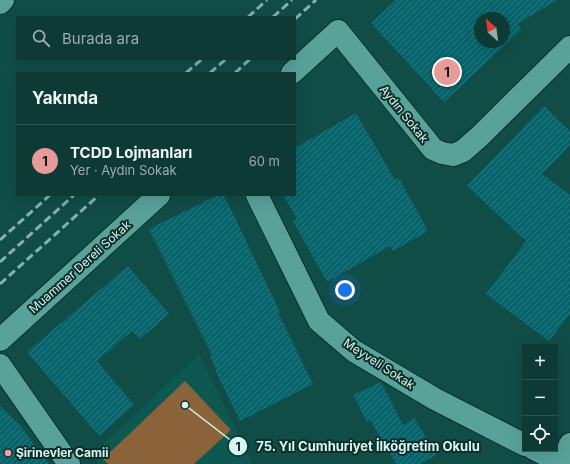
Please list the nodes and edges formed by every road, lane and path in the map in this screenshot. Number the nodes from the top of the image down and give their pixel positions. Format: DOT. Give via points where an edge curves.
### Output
graph roads {
  1 [pos="3,0"];
  2 [pos="0,3"];
  3 [pos="570,47"];
  4 [pos="293,72"];
  5 [pos="158,196"];
  6 [pos="257,196"];
  7 [pos="0,340"];
  8 [pos="0,365"];
  9 [pos="522,442"];
  10 [pos="546,452"];
  11 [pos="565,457"];
  12 [pos="69,464"];
  1 -- 2 [label="street"];
  3 -- 4 [label="street, Aydın Sokak" via="480,136 463,151 454,154 433,149 338,31"];
  5 -- 7 [label="street, Muammer Dereli Sokak"];
  6 -- 9 [label="street, Meyveli Sokak" via="319,321 354,351 435,399"];
  8 -- 12 [label="street"];
  10 -- 11 [label="street"];
}
